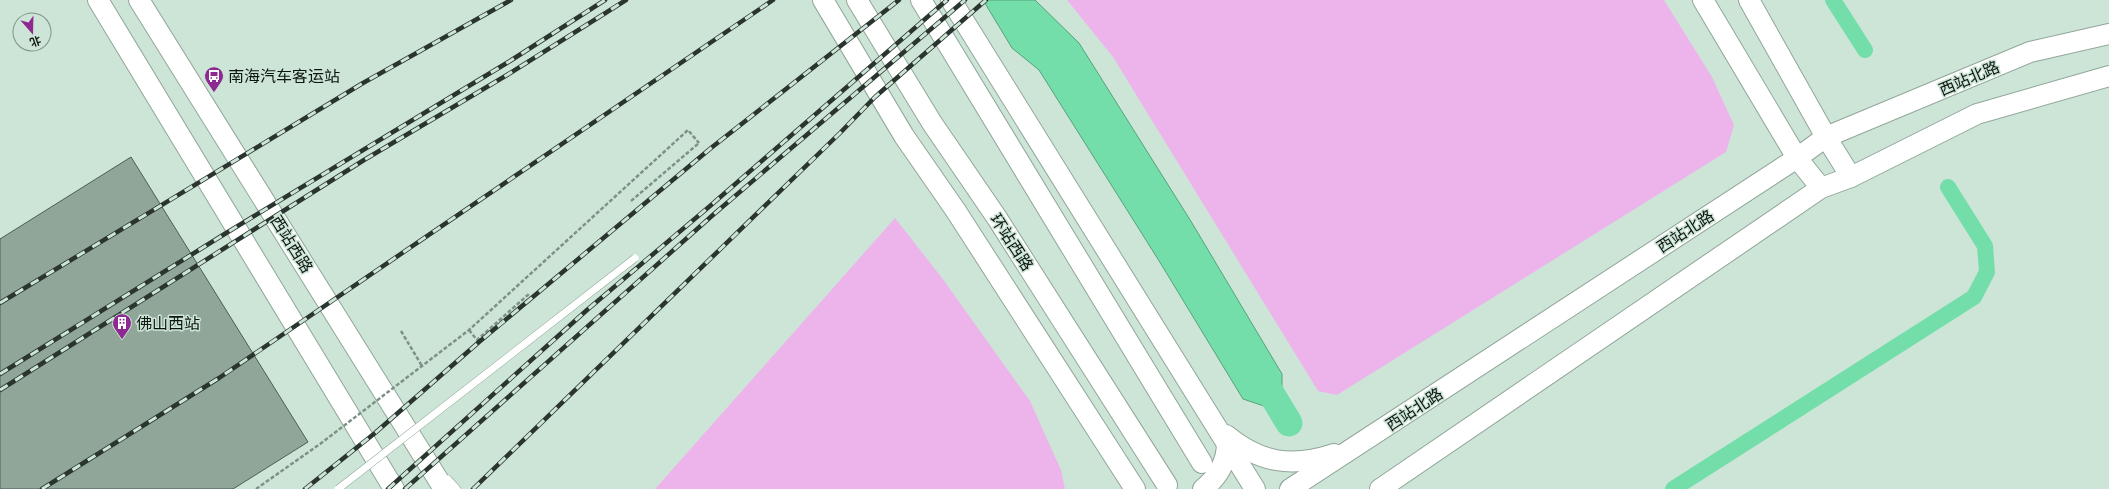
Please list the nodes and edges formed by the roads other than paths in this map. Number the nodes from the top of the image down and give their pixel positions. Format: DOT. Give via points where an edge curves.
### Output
graph roads {
  1 [pos="98,0"];
  2 [pos="139,0"];
  3 [pos="823,0"];
  4 [pos="857,0"];
  5 [pos="921,0"];
  6 [pos="951,0"];
  7 [pos="1703,0"];
  8 [pos="1749,0"];
  9 [pos="2109,34"];
  10 [pos="2109,76"];
  11 [pos="1826,137"];
  12 [pos="1797,158"];
  13 [pos="1851,177"];
  14 [pos="1822,188"];
  15 [pos="635,258"];
  16 [pos="1222,435"];
  17 [pos="412,437"];
  18 [pos="1358,446"];
  19 [pos="1202,463"];
  20 [pos="1126,480"];
  21 [pos="1167,485"];
  22 [pos="338,489"];
  23 [pos="394,489"];
  24 [pos="444,489"];
  25 [pos="457,489"];
  26 [pos="1135,489"];
  27 [pos="1203,489"];
  28 [pos="1255,489"];
  29 [pos="1290,489"];
  30 [pos="1380,489"];
  1 -- 23 [label="main road"];
  2 -- 17 [label="main road, 西站西路"];
  3 -- 20 [label="main road" via="904,136 956,211"];
  4 -- 21 [label="main road, 环站西路" via="932,123 997,218"];
  5 -- 19 [label="main road"];
  6 -- 16 [label="main road"];
  7 -- 12 [label="main road"];
  8 -- 11 [label="main road"];
  9 -- 11 [label="main road, 西站北路" via="2030,52"];
  10 -- 13 [label="main road" via="1977,114"];
  11 -- 12 [label="main road, 西站北路"];
  11 -- 13 [label="main road"];
  12 -- 14 [label="main road"];
  12 -- 18 [label="main road, 西站北路"];
  13 -- 14 [label="main road"];
  14 -- 30 [label="main road"];
  15 -- 22 [label="lane, bridge"];
  16 -- 18 [label="main road" via="1257,455 1287,463 1324,458"];
  16 -- 27 [label="main road" via="1227,454 1218,474"];
  16 -- 28 [label="main road"];
  17 -- 24 [label="main road, 西站西路"];
  17 -- 25 [label="lane"];
  18 -- 29 [label="main road, 西站北路"];
  20 -- 26 [label="main road"];
}
